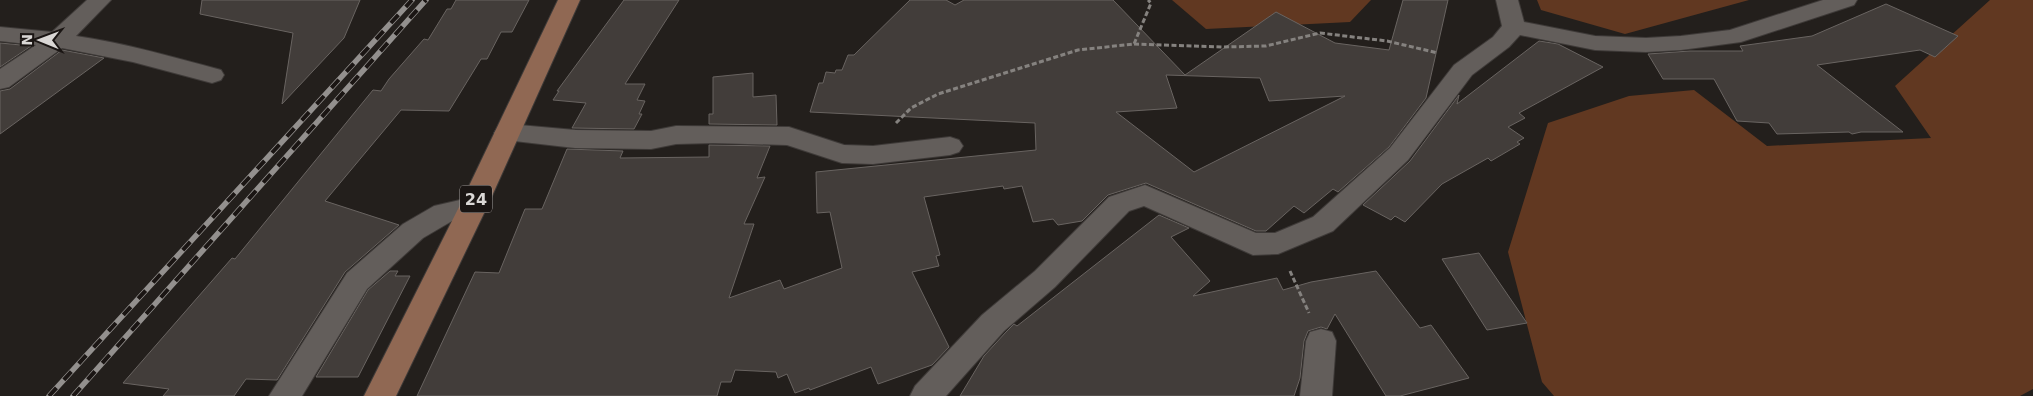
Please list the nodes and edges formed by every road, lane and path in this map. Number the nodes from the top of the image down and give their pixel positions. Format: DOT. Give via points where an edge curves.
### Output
graph roads {
  1 [pos="100,0"];
  2 [pos="569,0"];
  3 [pos="1148,0"];
  4 [pos="1508,0"];
  5 [pos="1846,0"];
  6 [pos="1514,27"];
  7 [pos="0,34"];
  8 [pos="59,39"];
  9 [pos="1134,44"];
  10 [pos="1473,63"];
  11 [pos="212,75"];
  12 [pos="0,81"];
  13 [pos="892,126"];
  14 [pos="507,133"];
  15 [pos="950,146"];
  16 [pos="472,207"];
  17 [pos="1278,243"];
  18 [pos="1321,341"];
  19 [pos="285,396"];
  20 [pos="380,396"];
  21 [pos="926,396"];
  22 [pos="1316,396"];
  1 -- 8 [label="street"];
  2 -- 14 [label="main road, 24"];
  3 -- 9 [label="path" via="1151,3"];
  4 -- 6 [label="street"];
  5 -- 6 [label="street" via="1733,38 1682,44 1595,43"];
  6 -- 10 [label="street" via="1501,42"];
  7 -- 8 [label="street"];
  8 -- 11 [label="street" via="136,54"];
  8 -- 12 [label="street"];
  9 -- 10 [label="path" via="1266,46 1320,33 1387,41"];
  9 -- 13 [label="path" via="1078,50 938,94 911,108"];
  10 -- 17 [label="street" via="1463,70 1398,154 1323,224"];
  14 -- 15 [label="street" via="575,139 652,140 676,135 789,136 842,154 873,155"];
  14 -- 16 [label="main road, 24"];
  16 -- 19 [label="street" via="444,213 413,231 357,281"];
  16 -- 20 [label="main road, 24"];
  17 -- 18 [label="path"];
  17 -- 21 [label="street" via="1253,244 1145,195 1119,204 1045,279 993,323"];
  18 -- 22 [label="street"];
}
